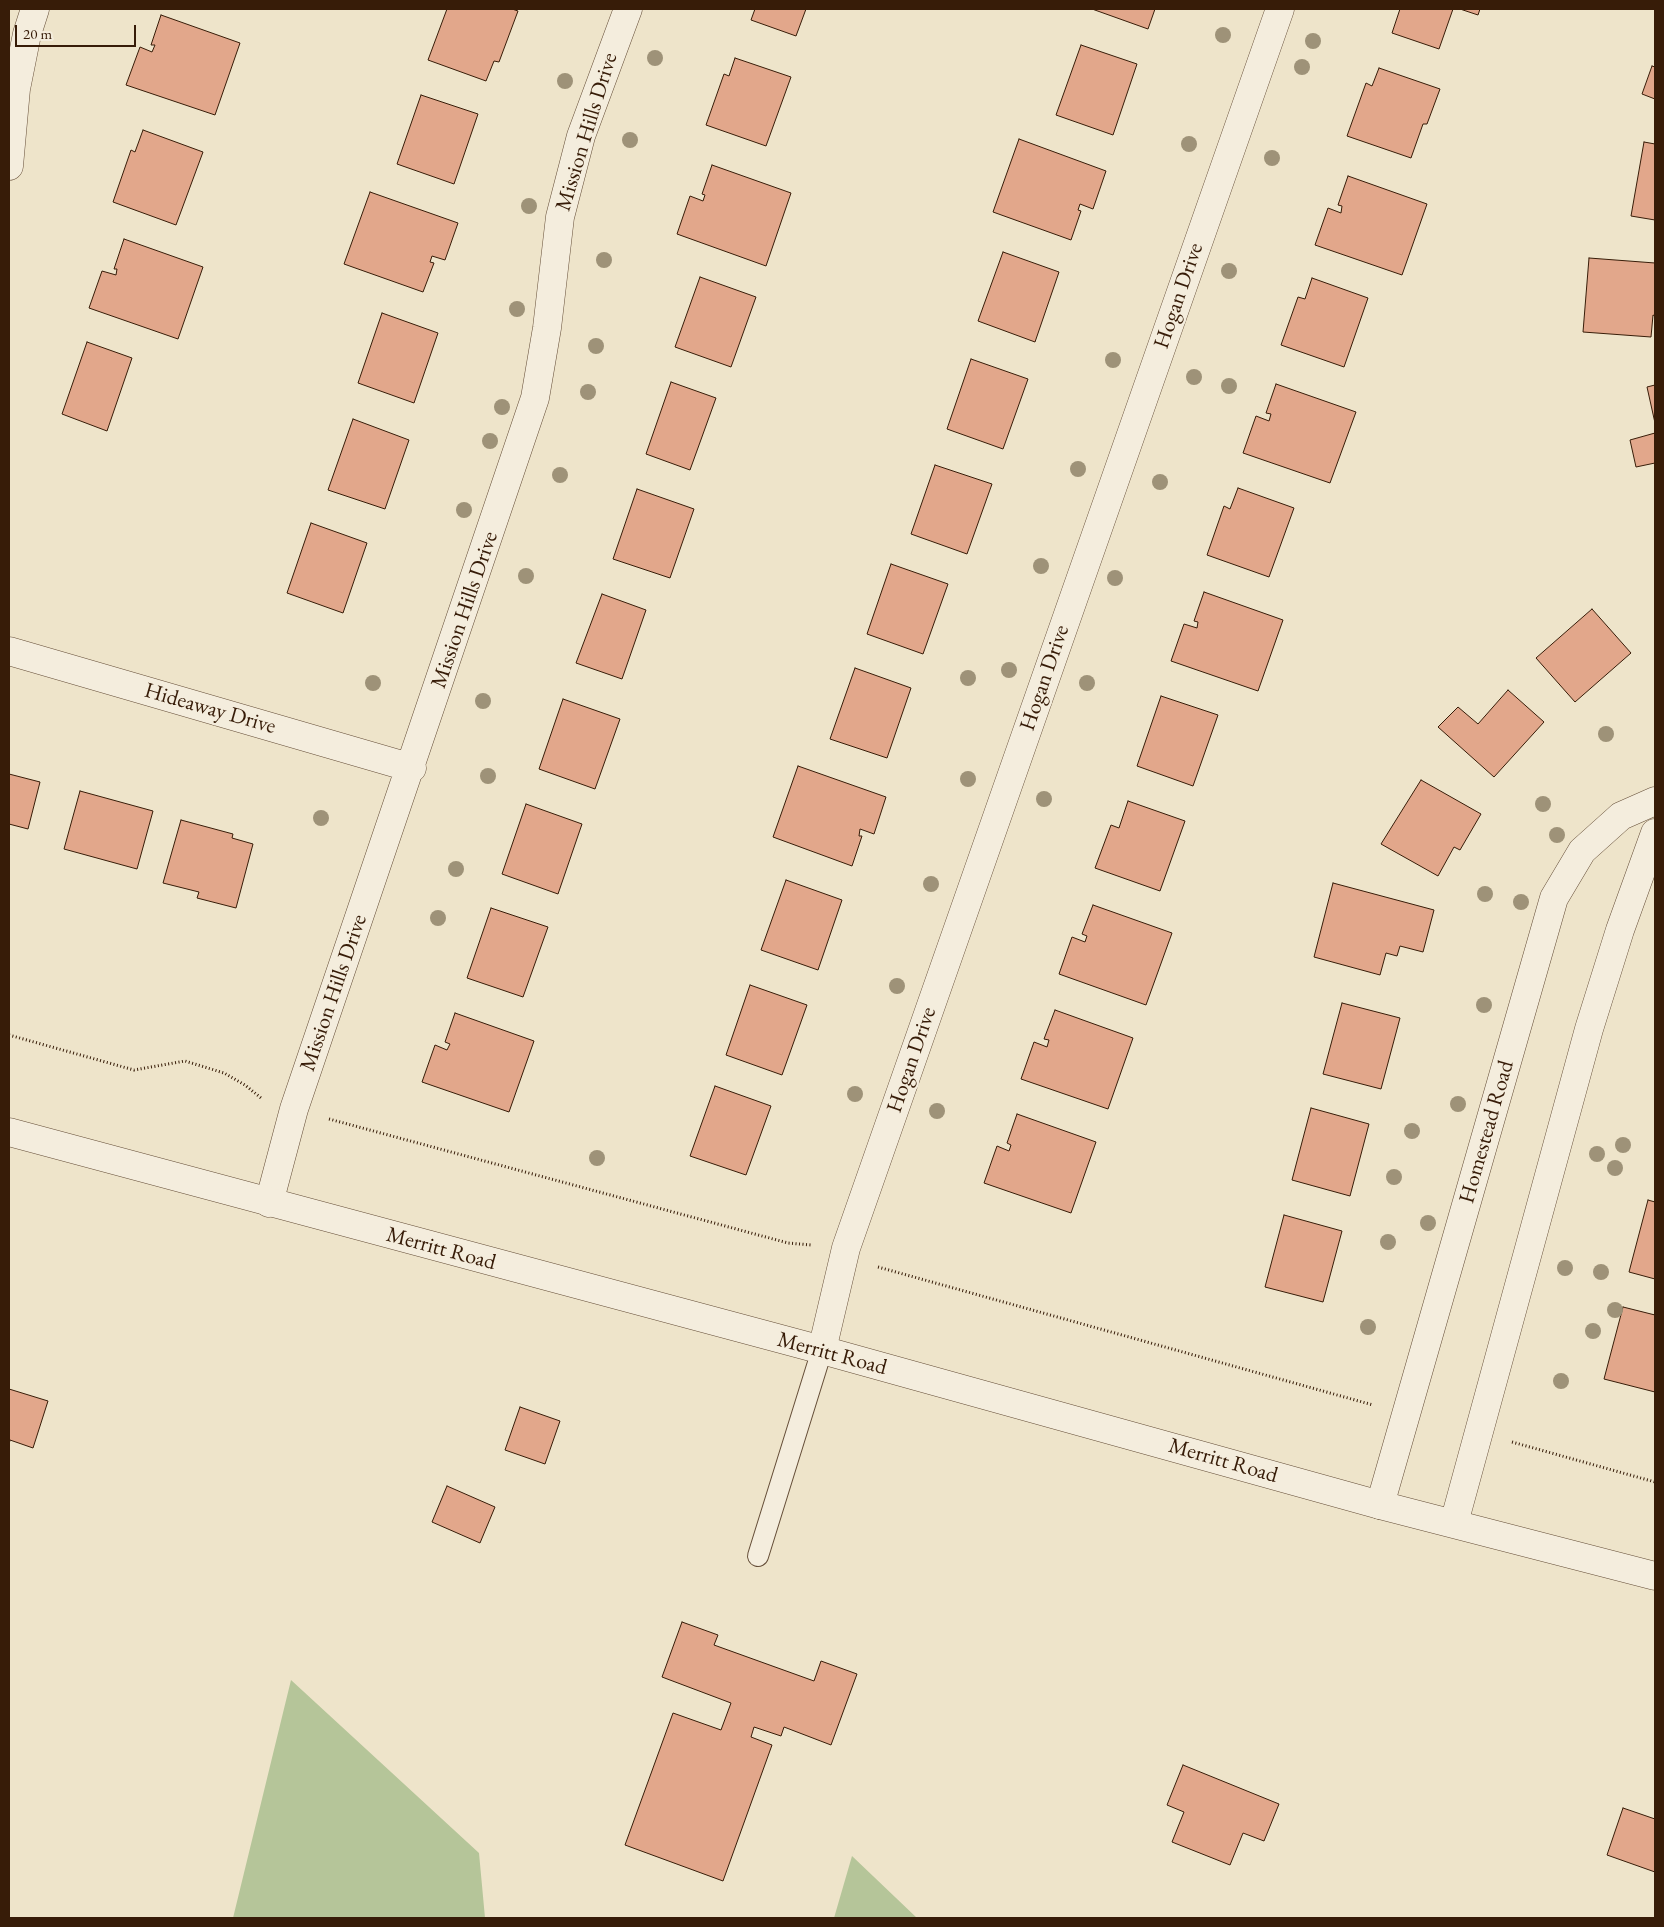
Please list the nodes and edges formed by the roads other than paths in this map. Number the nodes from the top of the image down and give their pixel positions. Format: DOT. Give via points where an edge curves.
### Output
graph roads {
  1 [pos="35,9"];
  2 [pos="628,9"];
  3 [pos="1280,9"];
  4 [pos="9,166"];
  5 [pos="9,651"];
  6 [pos="412,768"];
  7 [pos="1655,800"];
  8 [pos="1655,833"];
  9 [pos="9,1132"];
  10 [pos="269,1203"];
  11 [pos="822,1350"];
  12 [pos="1380,1505"];
  13 [pos="1454,1523"];
  14 [pos="758,1556"];
  15 [pos="1655,1576"];
  1 -- 4 [label="street" via="16,89"];
  2 -- 6 [label="street, Mission Hills Drive" via="581,136 560,217 535,398"];
  3 -- 11 [label="street, Hogan Drive" via="846,1248"];
  5 -- 6 [label="street, Hideaway Drive"];
  6 -- 10 [label="street, Mission Hills Drive" via="294,1109"];
  7 -- 12 [label="street, Homestead Road" via="1622,816 1582,851 1554,898"];
  8 -- 13 [label="street" via="1589,1029"];
  9 -- 10 [label="street, Merritt Road"];
  10 -- 11 [label="street, Merritt Road"];
  11 -- 12 [label="street, Merritt Road"];
  11 -- 14 [label="lane"];
  12 -- 13 [label="street, Merritt Road"];
  13 -- 15 [label="street, Merritt Road"];
}
